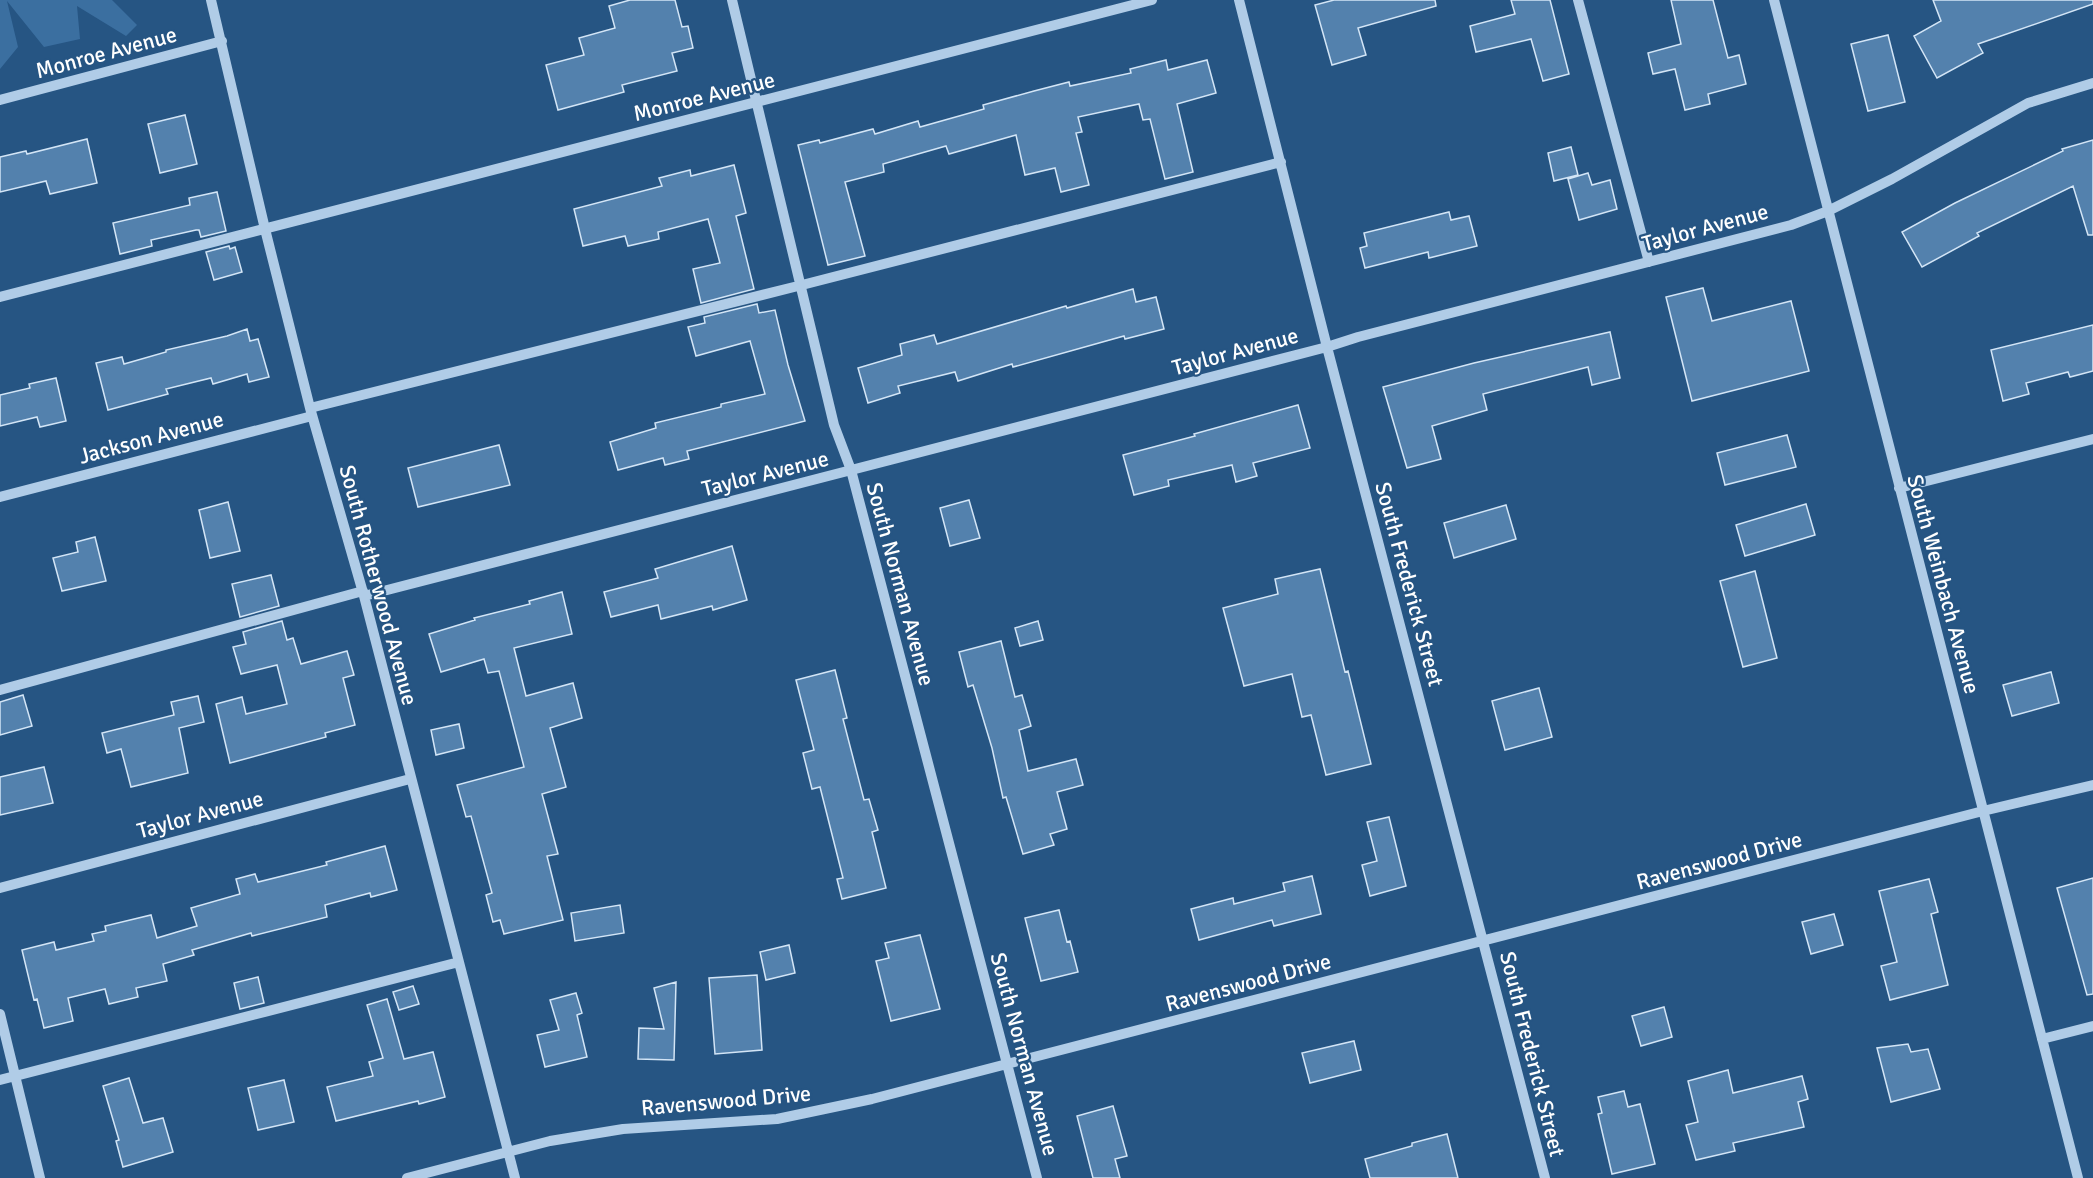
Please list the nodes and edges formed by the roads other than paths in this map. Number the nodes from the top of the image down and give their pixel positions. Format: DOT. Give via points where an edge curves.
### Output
graph roads {
  1 [pos="211,0"];
  2 [pos="732,0"];
  3 [pos="1152,0"];
  4 [pos="1239,0"];
  5 [pos="1578,0"];
  6 [pos="1774,0"];
  7 [pos="222,42"];
  8 [pos="2093,83"];
  9 [pos="0,100"];
  10 [pos="757,102"];
  11 [pos="1281,162"];
  12 [pos="1828,211"];
  13 [pos="265,229"];
  14 [pos="1649,262"];
  15 [pos="802,285"];
  16 [pos="0,297"];
  17 [pos="1328,347"];
  18 [pos="311,412"];
  19 [pos="2093,439"];
  20 [pos="852,470"];
  21 [pos="1899,488"];
  22 [pos="0,496"];
  23 [pos="363,594"];
  24 [pos="0,690"];
  25 [pos="410,779"];
  26 [pos="2093,785"];
  27 [pos="1983,811"];
  28 [pos="0,888"];
  29 [pos="1484,942"];
  30 [pos="459,962"];
  31 [pos="0,1014"];
  32 [pos="2093,1026"];
  33 [pos="2042,1039"];
  34 [pos="1007,1065"];
  35 [pos="15,1076"];
  36 [pos="0,1080"];
  37 [pos="508,1151"];
  38 [pos="40,1178"];
  39 [pos="407,1178"];
  40 [pos="515,1178"];
  41 [pos="1037,1178"];
  42 [pos="1545,1178"];
  43 [pos="2078,1178"];
  1 -- 7 [label="street, South Rotherwood Avenue"];
  2 -- 10 [label="street, South Norman Avenue"];
  3 -- 10 [label="street, Monroe Avenue"];
  4 -- 11 [label="street, South Frederick Street"];
  5 -- 14 [label="street"];
  6 -- 12 [label="street, South Weinbach Avenue"];
  7 -- 9 [label="street, Monroe Avenue"];
  7 -- 13 [label="street, South Rotherwood Avenue"];
  8 -- 12 [label="street, Taylor Avenue" via="2028,104"];
  10 -- 13 [label="street, Monroe Avenue"];
  10 -- 15 [label="street, South Norman Avenue"];
  11 -- 15 [label="street, Jackson Avenue"];
  11 -- 17 [label="street, South Frederick Street"];
  12 -- 14 [label="street, Taylor Avenue" via="1791,225"];
  12 -- 21 [label="street, South Weinbach Avenue"];
  13 -- 16 [label="street, Monroe Avenue"];
  13 -- 18 [label="street, South Rotherwood Avenue"];
  14 -- 17 [label="street, Taylor Avenue"];
  15 -- 18 [label="street, Jackson Avenue"];
  15 -- 20 [label="street, South Norman Avenue" via="834,425"];
  17 -- 20 [label="street, Taylor Avenue"];
  17 -- 29 [label="street, South Frederick Street"];
  18 -- 22 [label="street, Jackson Avenue"];
  18 -- 23 [label="street, South Rotherwood Avenue"];
  19 -- 21 [label="street"];
  20 -- 23 [label="street, Taylor Avenue"];
  20 -- 34 [label="street, South Norman Avenue"];
  21 -- 27 [label="street, South Weinbach Avenue"];
  23 -- 24 [label="street, Taylor Avenue"];
  23 -- 25 [label="street, South Rotherwood Avenue"];
  25 -- 28 [label="street, Taylor Avenue"];
  25 -- 30 [label="street, South Rotherwood Avenue"];
  26 -- 27 [label="street, Ravenswood Drive"];
  27 -- 29 [label="street, Ravenswood Drive"];
  27 -- 33 [label="street, South Weinbach Avenue"];
  29 -- 34 [label="street, Ravenswood Drive"];
  29 -- 42 [label="street, South Frederick Street"];
  30 -- 35 [label="street"];
  30 -- 37 [label="street, South Rotherwood Avenue"];
  31 -- 35 [label="street"];
  32 -- 33 [label="street"];
  33 -- 43 [label="street, South Weinbach Avenue"];
  34 -- 37 [label="street, Ravenswood Drive" via="787,1118 623,1129"];
  34 -- 41 [label="street, South Norman Avenue"];
  35 -- 36 [label="street"];
  35 -- 38 [label="street"];
  37 -- 39 [label="street, Ravenswood Drive"];
  37 -- 40 [label="street, South Rotherwood Avenue"];
}
